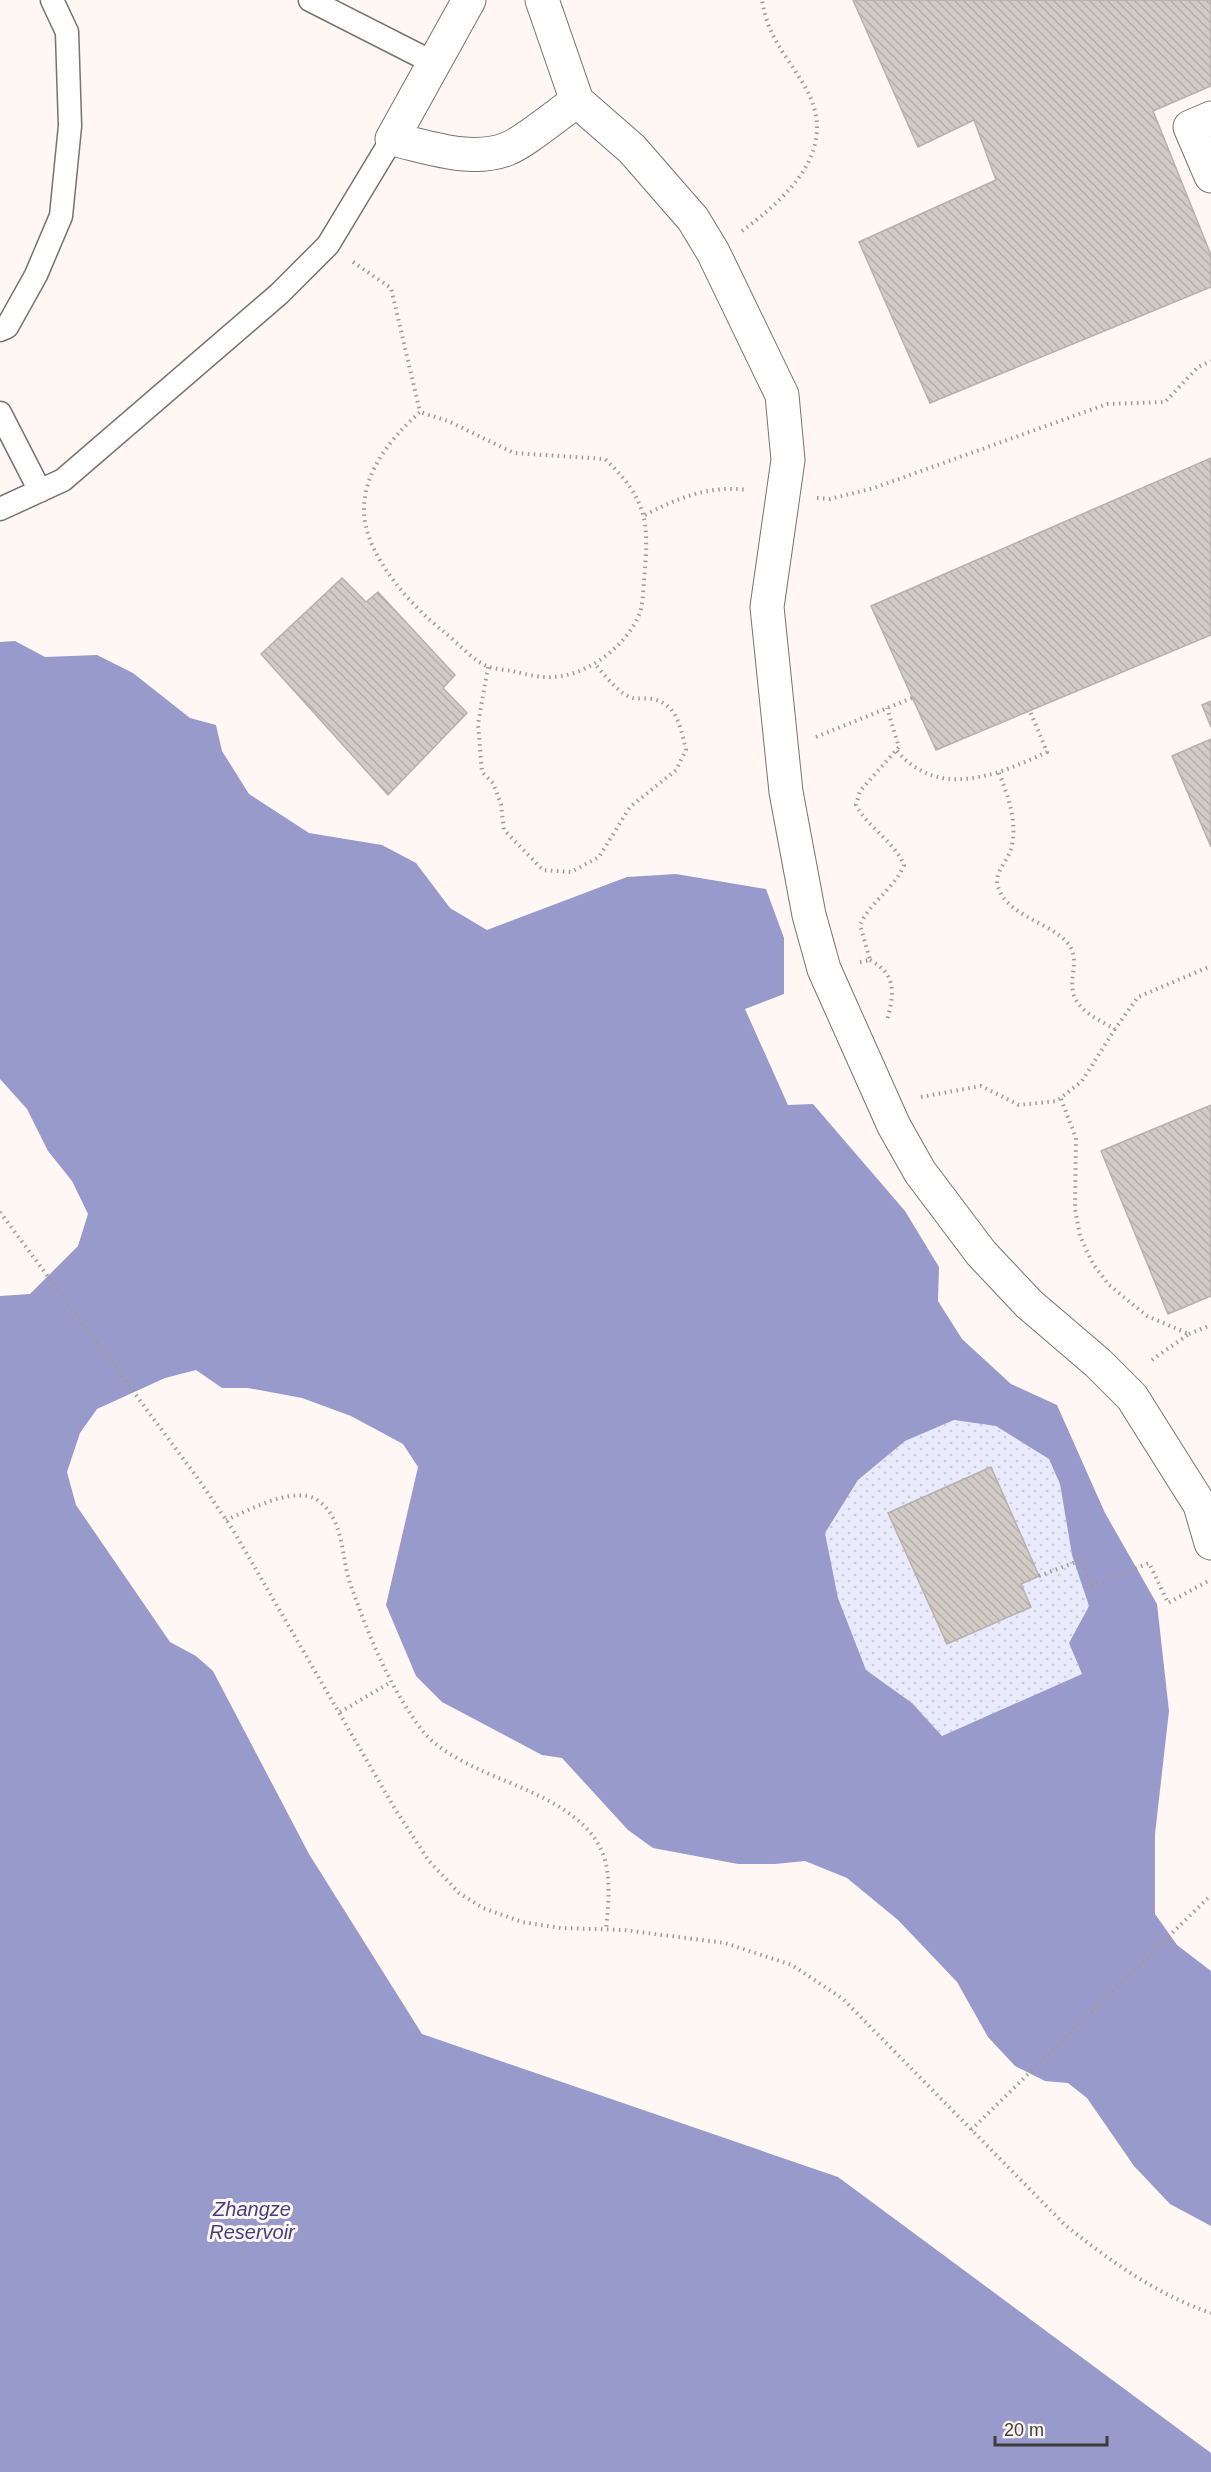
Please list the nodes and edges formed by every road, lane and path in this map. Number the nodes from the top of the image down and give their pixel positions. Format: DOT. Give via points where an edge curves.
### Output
graph roads {
  1 [pos="52,0"];
  2 [pos="310,0"];
  3 [pos="469,0"];
  4 [pos="542,0"];
  5 [pos="762,0"];
  6 [pos="434,63"];
  7 [pos="577,101"];
  8 [pos="1211,118"];
  9 [pos="392,139"];
  10 [pos="1211,176"];
  11 [pos="328,244"];
  12 [pos="713,252"];
  13 [pos="0,330"];
  14 [pos="1211,361"];
  15 [pos="0,412"];
  16 [pos="420,412"];
  17 [pos="40,491"];
  18 [pos="782,495"];
  19 [pos="0,509"];
  20 [pos="645,515"];
  21 [pos="595,664"];
  22 [pos="488,667"];
  23 [pos="912,698"];
  24 [pos="887,708"];
  25 [pos="1030,711"];
  26 [pos="782,751"];
  27 [pos="897,751"];
  28 [pos="999,773"];
  29 [pos="870,960"];
  30 [pos="1211,966"];
  31 [pos="828,976"];
  32 [pos="1115,1029"];
  33 [pos="855,1037"];
  34 [pos="1061,1099"];
  35 [pos="886,1106"];
  36 [pos="0,1212"];
  37 [pos="1211,1325"];
  38 [pos="1189,1334"];
  39 [pos="1118,1383"];
  40 [pos="226,1520"];
  41 [pos="1211,1543"];
  42 [pos="1040,1576"];
  43 [pos="1211,1580"];
  44 [pos="392,1682"];
  45 [pos="340,1713"];
  46 [pos="1211,1895"];
  47 [pos="606,1929"];
  48 [pos="971,2130"];
  49 [pos="1211,2313"];
  1 -- 13 [label="lane" via="66,32 70,126 61,216 36,275 7,327"];
  2 -- 6 [label="lane"];
  3 -- 6 [label="street"];
  4 -- 7 [label="street"];
  5 -- 12 [label="path" via="766,25 805,86 817,117 814,153 790,191"];
  6 -- 9 [label="street"];
  7 -- 9 [label="street" via="509,149 489,154 472,156"];
  7 -- 12 [label="street" via="632,149 693,219"];
  8 -- 10 [label="street" via="1190,127"];
  9 -- 11 [label="lane"];
  11 -- 16 [label="path" via="391,288"];
  11 -- 17 [label="lane" via="279,294 72,472"];
  12 -- 18 [label="street" via="782,395 788,459"];
  14 -- 18 [label="path" via="1198,367 1165,402 1107,404 874,488 830,499"];
  15 -- 17 [label="lane"];
  16 -- 20 [label="path" via="514,453 605,459 629,482"];
  16 -- 22 [label="path" via="383,452 371,478 364,512 373,545 389,575 429,620"];
  17 -- 19 [label="lane"];
  18 -- 20 [label="path" via="727,488 675,499"];
  18 -- 26 [label="street" via="767,607"];
  20 -- 21 [label="path" via="646,549 639,616 621,642"];
  21 -- 22 [label="path" via="568,676 550,678"];
  21 -- 22 [label="path" via="632,698 654,699 672,709 686,750 675,770 630,807 599,857 570,872 543,870 504,830 501,804 482,772 479,751 478,724"];
  23 -- 24 [label="path"];
  24 -- 26 [label="path"];
  24 -- 27 [label="path"];
  25 -- 28 [label="path" via="1047,752"];
  26 -- 31 [label="street" via="809,915"];
  27 -- 28 [label="path" via="909,766 946,779 964,780"];
  27 -- 29 [label="path" via="860,791 856,805 862,818 900,856 904,865 899,878 865,913 860,925"];
  28 -- 32 [label="path" via="1014,830 1012,848 998,873 998,886 1018,910 1067,942 1076,958 1075,998 1086,1012"];
  29 -- 31 [label="path"];
  29 -- 33 [label="path" via="885,968 893,992 891,1006 886,1020"];
  30 -- 32 [label="path" via="1138,997"];
  31 -- 33 [label="street"];
  32 -- 34 [label="path" via="1082,1081"];
  33 -- 35 [label="street"];
  34 -- 35 [label="path" via="1019,1105 974,1086"];
  34 -- 38 [label="path" via="1076,1138 1073,1183 1080,1236 1094,1264 1110,1285 1146,1316"];
  35 -- 39 [label="street" via="920,1172 981,1253 1029,1304"];
  36 -- 40 [label="path"];
  37 -- 38 [label="path"];
  38 -- 39 [label="path"];
  39 -- 41 [label="street" via="1163,1442 1200,1505"];
  40 -- 44 [label="path" via="270,1501 300,1495 319,1500 332,1515 350,1583"];
  40 -- 45 [label="path"];
  42 -- 43 [label="path" via="1081,1560 1092,1586 1149,1563 1168,1603"];
  44 -- 45 [label="path"];
  44 -- 47 [label="path" via="422,1731 456,1758 540,1796 573,1816 590,1832 607,1868"];
  45 -- 47 [label="path" via="429,1861 459,1893 483,1908 522,1922"];
  46 -- 48 [label="path"];
  47 -- 48 [label="path" via="724,1942 792,1965 843,2000"];
  48 -- 49 [label="path" via="1065,2225 1104,2256 1149,2284"];
}
